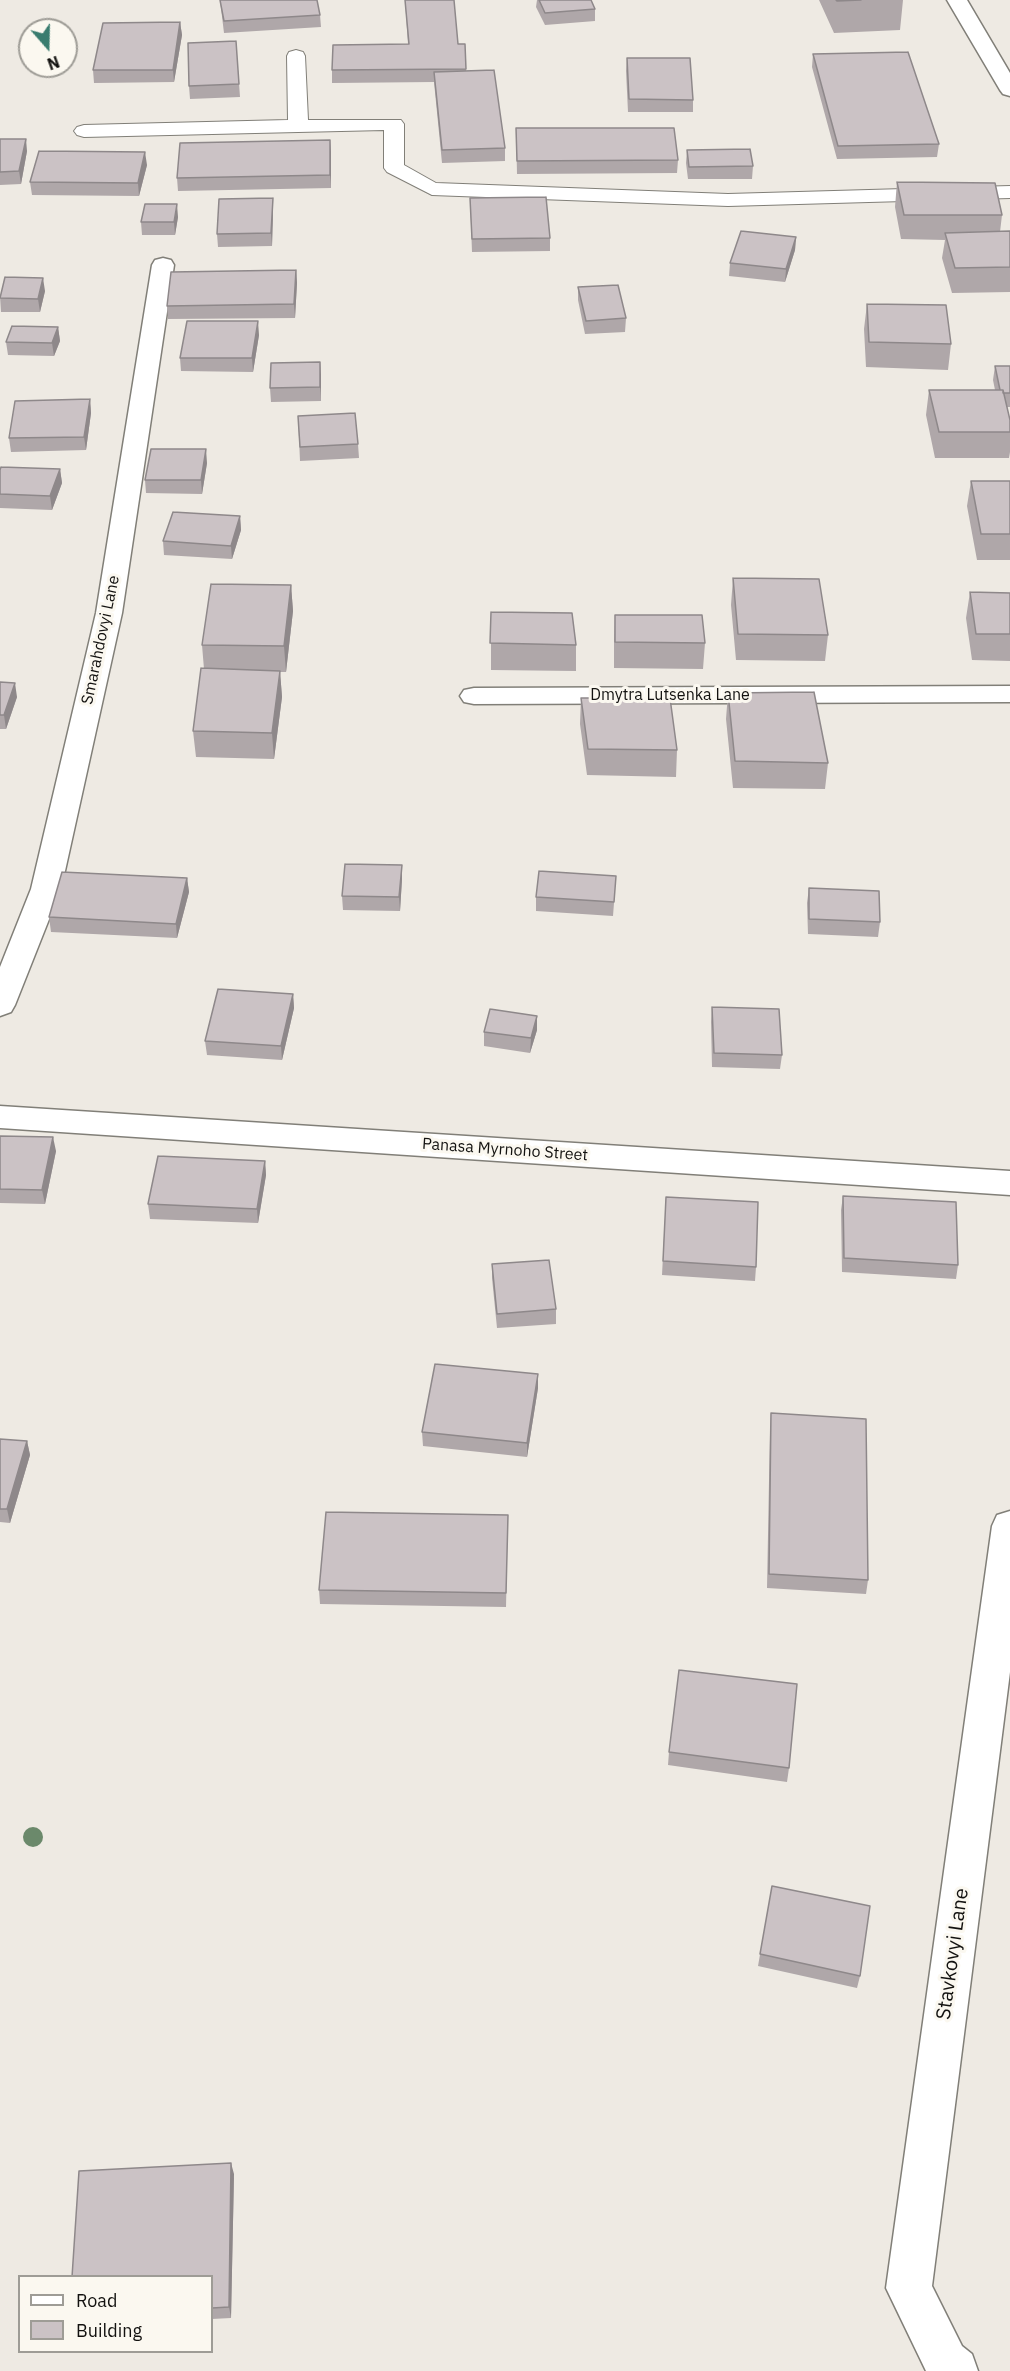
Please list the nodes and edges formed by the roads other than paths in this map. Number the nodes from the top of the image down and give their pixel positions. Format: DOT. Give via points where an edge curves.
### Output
graph roads {
  1 [pos="957,0"];
  2 [pos="296,56"];
  3 [pos="1010,90"];
  4 [pos="298,126"];
  5 [pos="84,131"];
  6 [pos="1010,192"];
  7 [pos="163,265"];
  8 [pos="1010,694"];
  9 [pos="474,696"];
  10 [pos="0,1005"];
  11 [pos="0,1117"];
  12 [pos="1010,1183"];
  13 [pos="1010,1526"];
  14 [pos="955,2371"];
  1 -- 3 [label="street"];
  2 -- 4 [label="lane"];
  4 -- 5 [label="lane"];
  4 -- 6 [label="lane" via="394,124 394,168 432,189 728,200"];
  7 -- 10 [label="street, Smarahdovyi Lane" via="109,613 46,889"];
  8 -- 9 [label="street, Dmytra Lutsenka Lane"];
  11 -- 12 [label="street, Panasa Myrnoho Street"];
  13 -- 14 [label="street, Stavkovyi Lane" via="909,2288 946,2362"];
}
